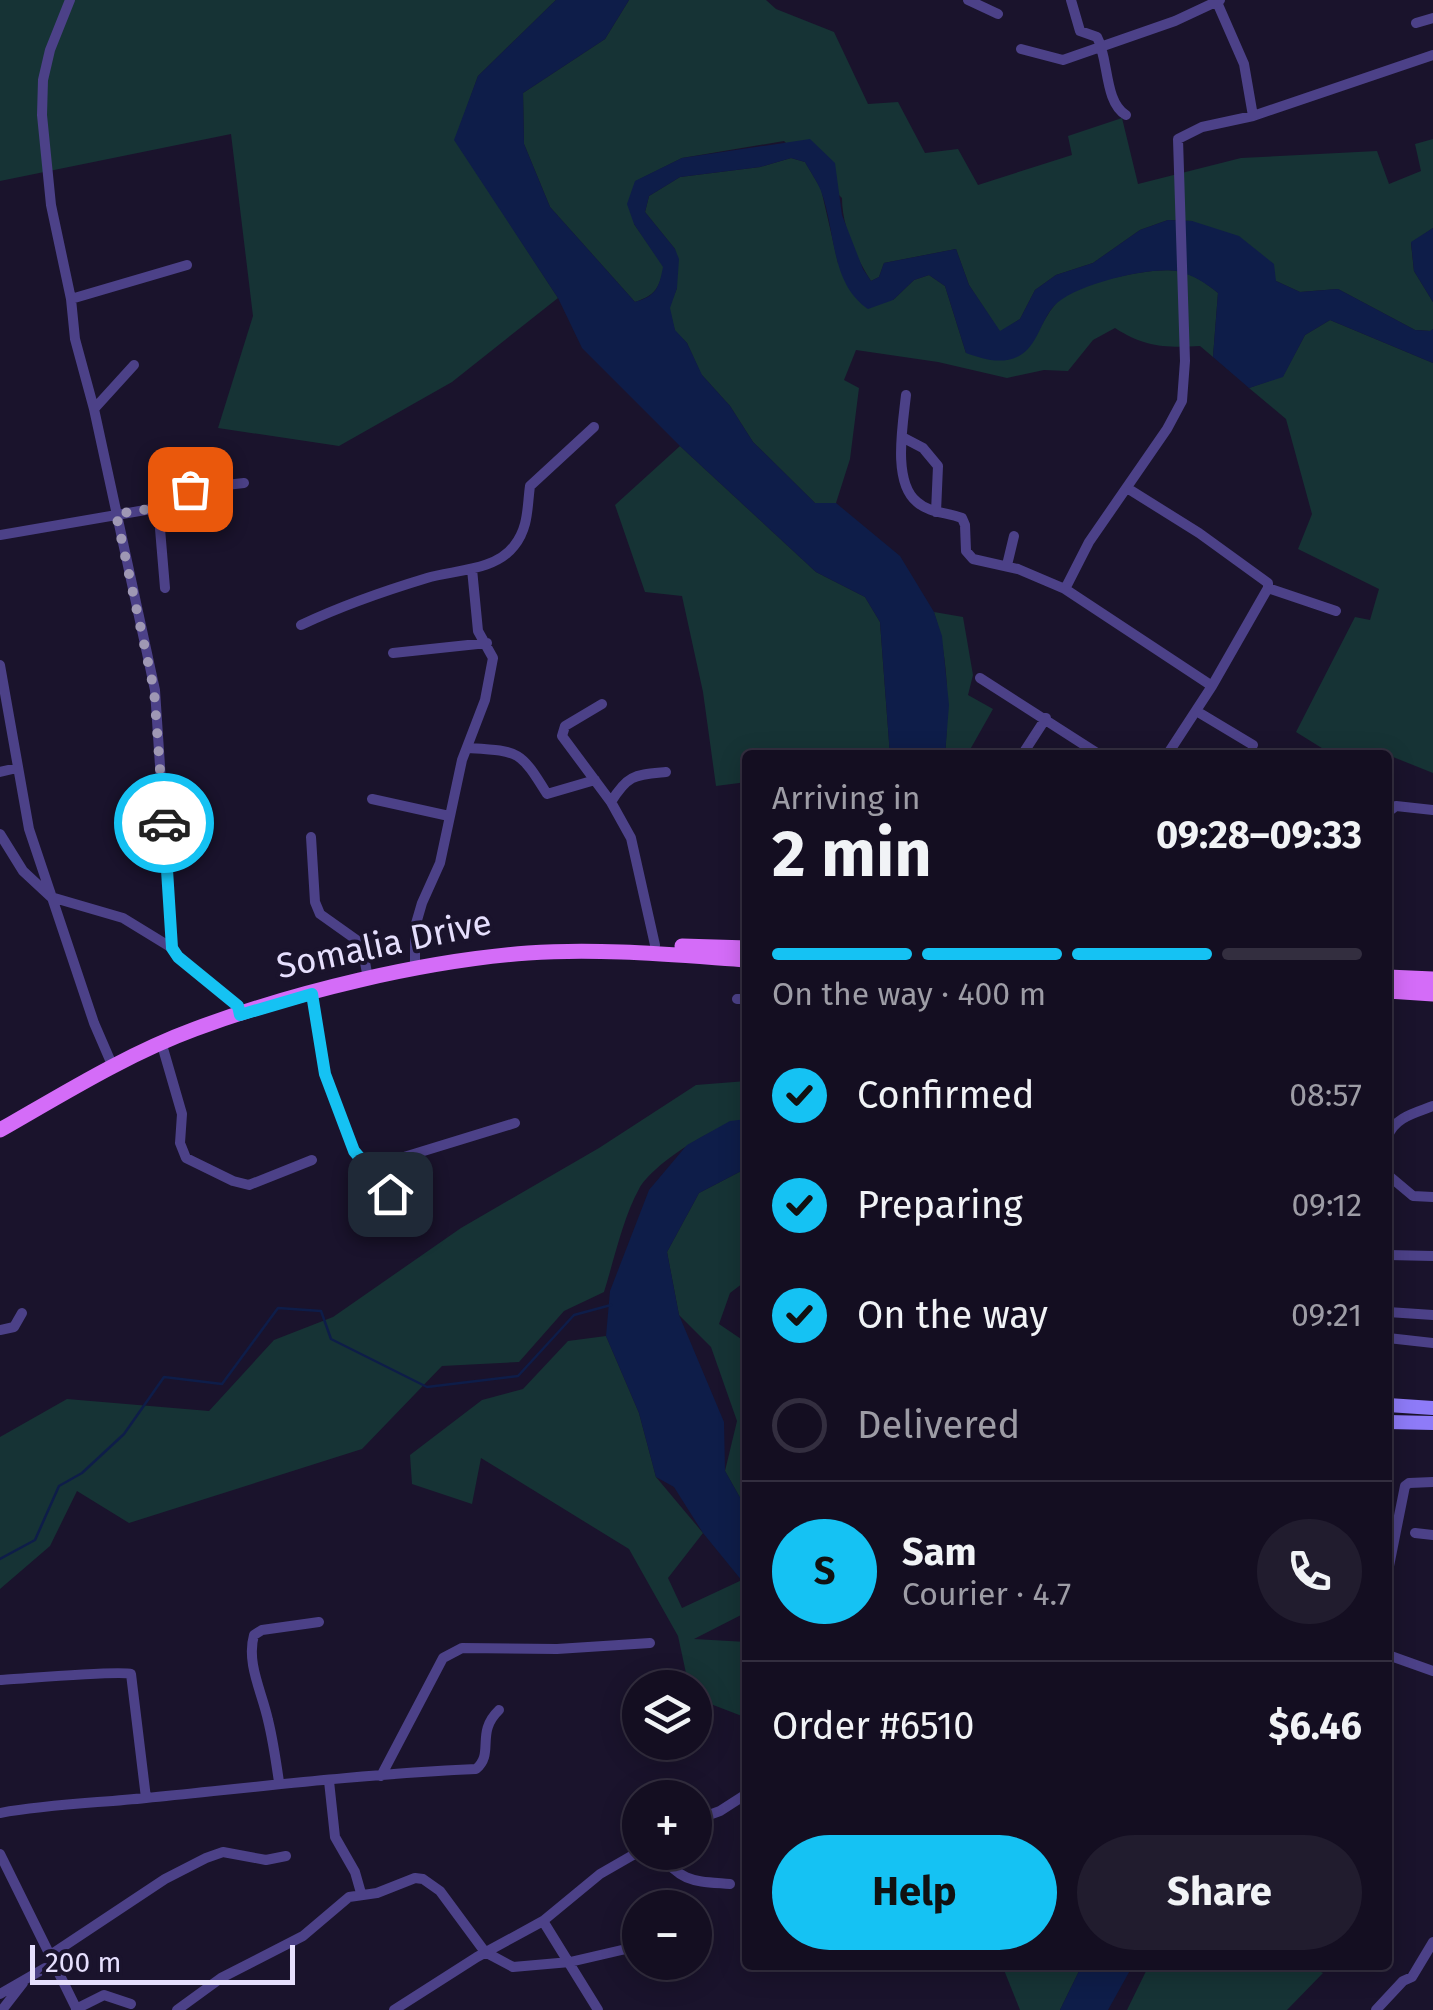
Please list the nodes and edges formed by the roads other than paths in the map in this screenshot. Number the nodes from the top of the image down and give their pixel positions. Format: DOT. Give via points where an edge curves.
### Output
graph roads {
  1 [pos="70,0"];
  2 [pos="968,0"];
  3 [pos="1071,0"];
  4 [pos="1217,0"];
  5 [pos="998,14"];
  6 [pos="1433,18"];
  7 [pos="1416,23"];
  8 [pos="1102,46"];
  9 [pos="1021,50"];
  10 [pos="1433,54"];
  11 [pos="1126,115"];
  12 [pos="1254,116"];
  13 [pos="187,265"];
  14 [pos="71,298"];
  15 [pos="134,364"];
  16 [pos="906,395"];
  17 [pos="94,409"];
  18 [pos="594,427"];
  19 [pos="902,437"];
  20 [pos="244,483"];
  21 [pos="1127,488"];
  22 [pos="156,508"];
  23 [pos="936,512"];
  24 [pos="116,514"];
  25 [pos="0,536"];
  26 [pos="1014,536"];
  27 [pos="1007,565"];
  28 [pos="472,569"];
  29 [pos="165,588"];
  30 [pos="1268,588"];
  31 [pos="1065,589"];
  32 [pos="1336,611"];
  33 [pos="301,625"];
  34 [pos="486,643"];
  35 [pos="393,653"];
  36 [pos="0,665"];
  37 [pos="980,678"];
  38 [pos="1212,686"];
  39 [pos="602,704"];
  40 [pos="1198,712"];
  41 [pos="1046,718"];
  42 [pos="1253,745"];
  43 [pos="468,748"];
  44 [pos="1025,750"];
  45 [pos="1093,750"];
  46 [pos="1171,750"];
  47 [pos="18,768"];
  48 [pos="0,772"];
  49 [pos="666,772"];
  50 [pos="596,780"];
  51 [pos="372,799"];
  52 [pos="612,802"];
  53 [pos="1392,809"];
  54 [pos="1433,810"];
  55 [pos="449,816"];
  56 [pos="0,834"];
  57 [pos="311,836"];
  58 [pos="50,897"];
  59 [pos="655,945"];
  60 [pos="172,948"];
  61 [pos="742,948"];
  62 [pos="742,960"];
  63 [pos="415,962"];
  64 [pos="367,973"];
  65 [pos="1392,977"];
  66 [pos="1433,979"];
  67 [pos="1392,991"];
  68 [pos="312,994"];
  69 [pos="1433,994"];
  70 [pos="239,1011"];
  71 [pos="162,1045"];
  72 [pos="110,1060"];
  73 [pos="1433,1106"];
  74 [pos="0,1119"];
  75 [pos="515,1123"];
  76 [pos="1392,1126"];
  77 [pos="0,1130"];
  78 [pos="408,1156"];
  79 [pos="312,1160"];
  80 [pos="378,1164"];
  81 [pos="1392,1179"];
  82 [pos="1433,1197"];
  83 [pos="426,1200"];
  84 [pos="402,1224"];
  85 [pos="1392,1255"];
  86 [pos="1433,1256"];
  87 [pos="1392,1312"];
  88 [pos="22,1313"];
  89 [pos="1433,1315"];
  90 [pos="0,1330"];
  91 [pos="1392,1338"];
  92 [pos="1433,1343"];
  93 [pos="1392,1405"];
  94 [pos="1433,1408"];
  95 [pos="1392,1422"];
  96 [pos="1433,1422"];
  97 [pos="1433,1482"];
  98 [pos="1414,1533"];
  99 [pos="1433,1535"];
  100 [pos="1392,1551"];
  101 [pos="320,1622"];
  102 [pos="650,1643"];
  103 [pos="1392,1657"];
  104 [pos="1433,1672"];
  105 [pos="0,1680"];
  106 [pos="500,1710"];
  107 [pos="382,1776"];
  108 [pos="328,1780"];
  109 [pos="279,1782"];
  110 [pos="742,1797"];
  111 [pos="146,1798"];
  112 [pos="0,1813"];
  113 [pos="712,1814"];
  114 [pos="0,1854"];
  115 [pos="286,1856"];
  116 [pos="622,1861"];
  117 [pos="671,1870"];
  118 [pos="730,1884"];
  119 [pos="361,1893"];
  120 [pos="543,1920"];
  121 [pos="1433,1942"];
  122 [pos="622,1950"];
  123 [pos="485,1952"];
  124 [pos="52,1954"];
  125 [pos="570,1962"];
  126 [pos="45,1968"];
  127 [pos="26,1978"];
  128 [pos="0,1994"];
  129 [pos="131,2004"];
  130 [pos="77,2009"];
  131 [pos="2,2010"];
  132 [pos="178,2010"];
  133 [pos="396,2010"];
  134 [pos="598,2010"];
  135 [pos="1376,2010"];
  1 -- 14 [label="street" via="50,50 42,115 51,205"];
  2 -- 5 [label="street"];
  3 -- 8 [label="street" via="1080,31"];
  4 -- 8 [label="street"];
  4 -- 12 [label="street" via="1244,64"];
  6 -- 7 [label="street"];
  8 -- 9 [label="street" via="1063,60"];
  8 -- 11 [label="street" via="1113,95"];
  10 -- 12 [label="street"];
  12 -- 21 [label="street" via="1178,139 1182,402"];
  13 -- 14 [label="street"];
  14 -- 17 [label="street"];
  15 -- 17 [label="street"];
  16 -- 19 [label="street"];
  17 -- 24 [label="street"];
  18 -- 28 [label="street" via="530,486 528,516 514,546"];
  19 -- 23 [label="street" via="902,480 919,504"];
  19 -- 23 [label="street" via="938,466"];
  20 -- 22 [label="street" via="190,489"];
  21 -- 30 [label="street"];
  21 -- 31 [label="street"];
  22 -- 24 [label="street"];
  22 -- 29 [label="street"];
  23 -- 27 [label="street" via="962,518 973,559"];
  24 -- 25 [label="street"];
  24 -- 60 [label="street" via="154,690"];
  26 -- 27 [label="street"];
  27 -- 31 [label="street"];
  28 -- 33 [label="street" via="428,578"];
  28 -- 34 [label="street" via="478,631"];
  30 -- 32 [label="street"];
  30 -- 38 [label="street"];
  31 -- 38 [label="street"];
  34 -- 35 [label="street"];
  34 -- 43 [label="street" via="493,658 489,685"];
  36 -- 47 [label="street"];
  37 -- 41 [label="street"];
  38 -- 40 [label="street"];
  39 -- 50 [label="street" via="562,731"];
  40 -- 42 [label="street"];
  40 -- 46 [label="street"];
  41 -- 44 [label="street"];
  41 -- 45 [label="street"];
  43 -- 50 [label="street" via="520,756 547,794"];
  43 -- 55 [label="street"];
  47 -- 48 [label="street"];
  47 -- 58 [label="street"];
  49 -- 52 [label="street" via="633,776"];
  50 -- 52 [label="street"];
  51 -- 55 [label="street"];
  52 -- 59 [label="street" via="636,851"];
  53 -- 54 [label="street"];
  55 -- 63 [label="street" via="440,863 415,927"];
  56 -- 58 [label="street"];
  57 -- 64 [label="street" via="320,914 358,940"];
  58 -- 60 [label="street" via="123,918"];
  58 -- 72 [label="street"];
  59 -- 61 [label="main road, Somalia Drive"];
  59 -- 63 [label="main road, Somalia Drive" via="532,945"];
  60 -- 70 [label="street"];
  62 -- 68 [label="main road, Somalia Drive" via="527,953 422,966"];
  63 -- 64 [label="main road, Somalia Drive"];
  64 -- 70 [label="main road, Somalia Drive"];
  65 -- 66 [label="main road"];
  67 -- 69 [label="main road"];
  68 -- 70 [label="main road, Somalia Drive"];
  68 -- 80 [label="street" via="325,1074 354,1151"];
  70 -- 71 [label="main road, Somalia Drive"];
  70 -- 72 [label="main road, Somalia Drive"];
  71 -- 77 [label="main road, Somalia Drive"];
  71 -- 79 [label="street" via="182,1114 182,1151 191,1162 250,1186"];
  72 -- 74 [label="main road, Somalia Drive"];
  73 -- 76 [label="street"];
  75 -- 78 [label="street"];
  78 -- 80 [label="street"];
  78 -- 83 [label="street"];
  80 -- 84 [label="street"];
  81 -- 82 [label="street" via="1413,1196"];
  85 -- 86 [label="street"];
  87 -- 89 [label="street"];
  88 -- 90 [label="street" via="14,1327"];
  91 -- 92 [label="street"];
  93 -- 94 [label="street"];
  95 -- 96 [label="street"];
  97 -- 100 [label="street" via="1405,1486"];
  98 -- 99 [label="street"];
  101 -- 109 [label="street" via="254,1634 255,1676"];
  102 -- 107 [label="street" via="452,1651"];
  103 -- 104 [label="street"];
  105 -- 111 [label="street" via="131,1674"];
  106 -- 107 [label="street" via="486,1729 476,1770"];
  107 -- 108 [label="street"];
  108 -- 109 [label="street"];
  108 -- 119 [label="street" via="335,1837"];
  109 -- 111 [label="street"];
  110 -- 113 [label="street"];
  111 -- 112 [label="street"];
  114 -- 124 [label="street"];
  115 -- 124 [label="street" via="266,1860 223,1852 206,1858"];
  116 -- 120 [label="street"];
  117 -- 118 [label="street" via="690,1881"];
  119 -- 123 [label="street" via="423,1879 440,1891"];
  119 -- 132 [label="street"];
  120 -- 123 [label="street"];
  120 -- 125 [label="street"];
  121 -- 135 [label="street" via="1412,1976"];
  122 -- 125 [label="street"];
  123 -- 125 [label="street" via="513,1967"];
  123 -- 133 [label="street"];
  124 -- 130 [label="street"];
  125 -- 134 [label="street"];
  126 -- 127 [label="street"];
  127 -- 128 [label="street"];
  127 -- 131 [label="street"];
  129 -- 130 [label="street" via="104,1994"];
}
